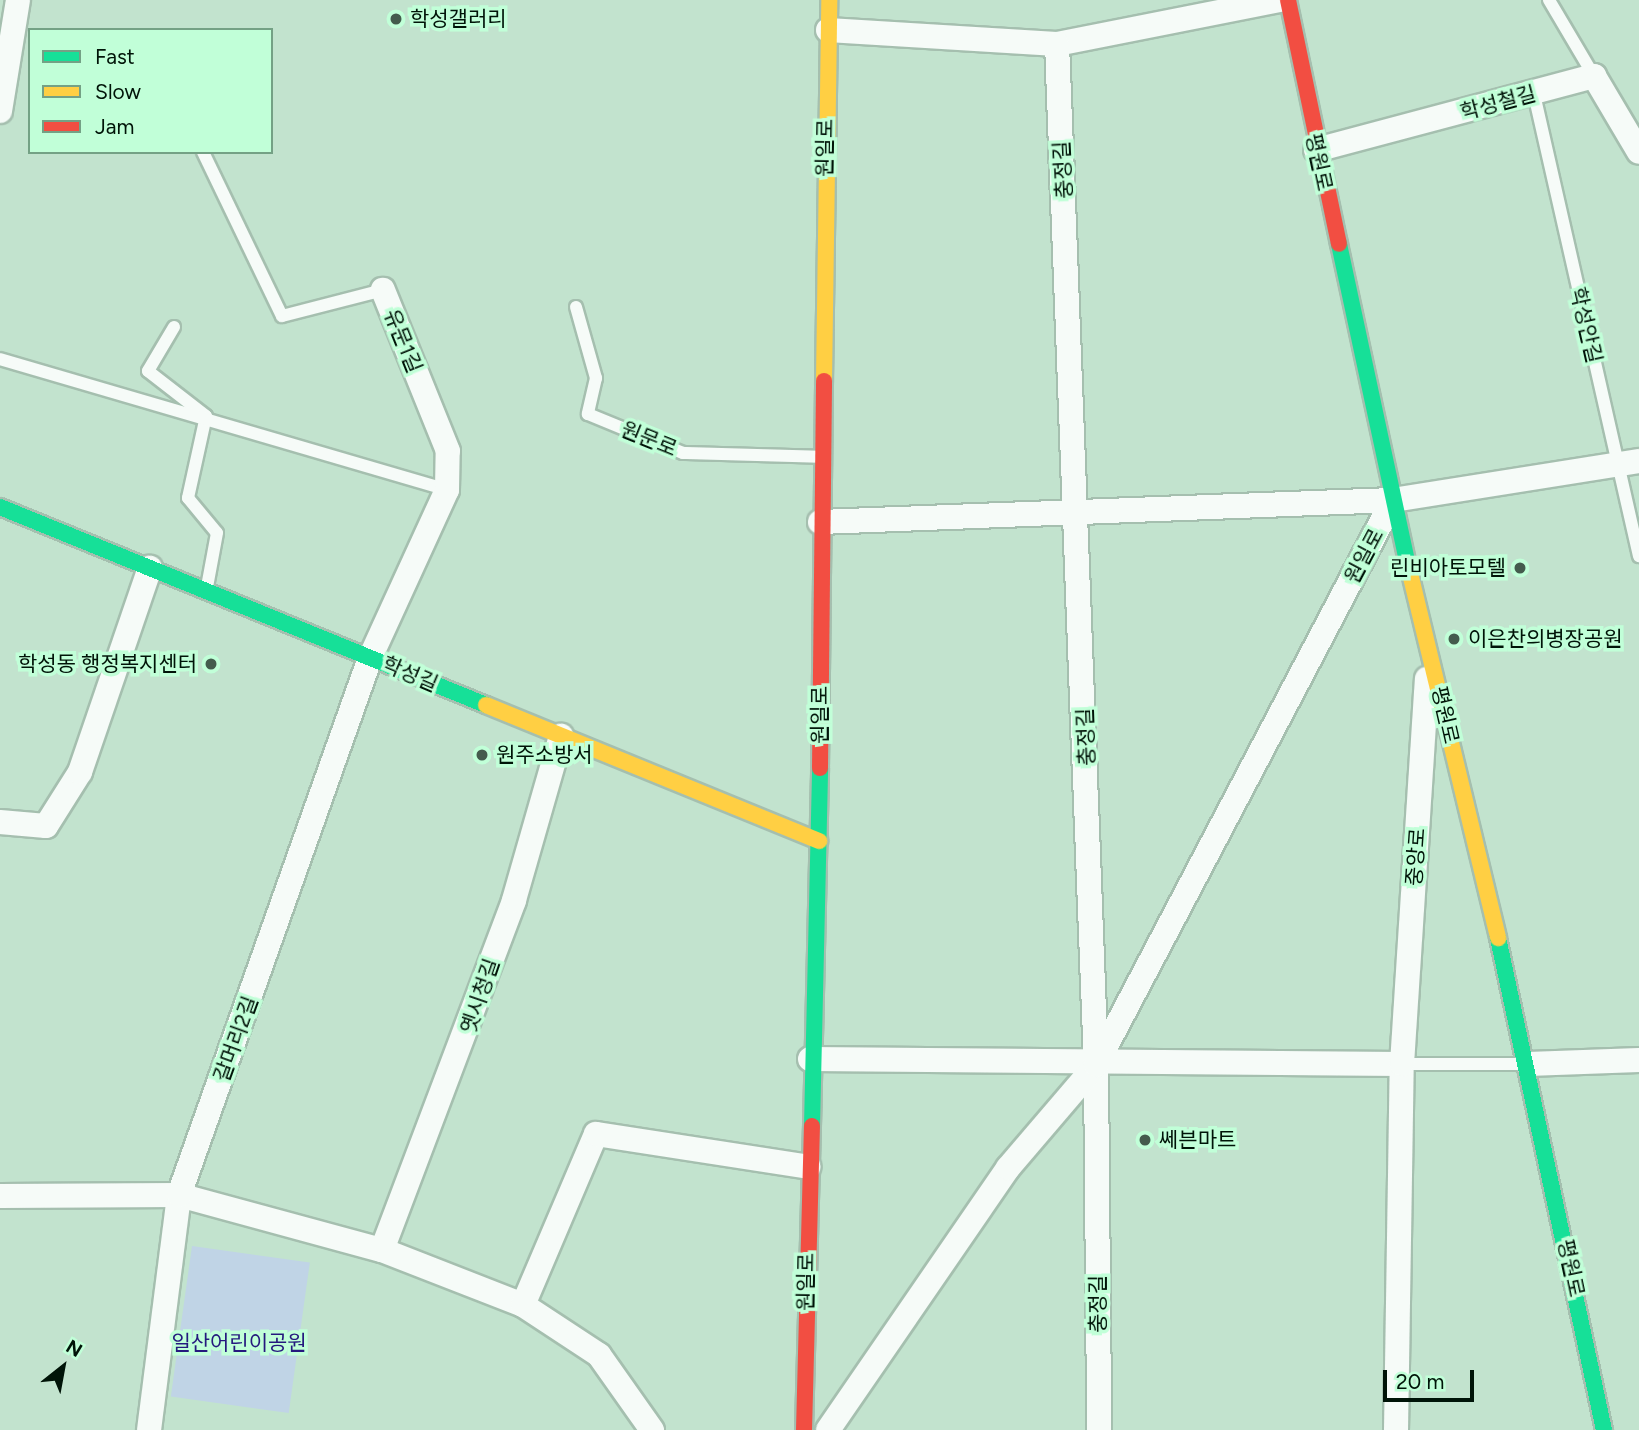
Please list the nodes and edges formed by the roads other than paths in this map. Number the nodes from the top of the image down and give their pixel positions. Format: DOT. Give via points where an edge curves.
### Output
graph roads {
  1 [pos="829,0"];
  2 [pos="1280,0"];
  3 [pos="1288,0"];
  4 [pos="1549,0"];
  5 [pos="12,8"];
  6 [pos="828,30"];
  7 [pos="1058,44"];
  8 [pos="1594,76"];
  9 [pos="1534,94"];
  10 [pos="0,111"];
  11 [pos="1316,150"];
  12 [pos="1639,152"];
  13 [pos="204,154"];
  14 [pos="383,290"];
  15 [pos="576,307"];
  16 [pos="174,327"];
  17 [pos="0,359"];
  18 [pos="206,416"];
  19 [pos="823,457"];
  20 [pos="1628,462"];
  21 [pos="447,490"];
  22 [pos="1393,500"];
  23 [pos="0,507"];
  24 [pos="1079,517"];
  25 [pos="820,522"];
  26 [pos="1639,556"];
  27 [pos="150,568"];
  28 [pos="206,591"];
  29 [pos="1429,649"];
  30 [pos="370,658"];
  31 [pos="561,736"];
  32 [pos="0,822"];
  33 [pos="820,841"];
  34 [pos="810,1059"];
  35 [pos="1639,1060"];
  36 [pos="1402,1064"];
  37 [pos="1528,1064"];
  38 [pos="1096,1065"];
  39 [pos="808,1167"];
  40 [pos="179,1195"];
  41 [pos="0,1196"];
  42 [pos="382,1250"];
  43 [pos="523,1305"];
  44 [pos="149,1430"];
  45 [pos="652,1430"];
  46 [pos="804,1430"];
  47 [pos="828,1430"];
  48 [pos="1099,1430"];
  49 [pos="1396,1430"];
  50 [pos="1604,1430"];
  1 -- 6 [label="main road, 원일로"];
  2 -- 7 [label="street"];
  3 -- 11 [label="main road, 평원로"];
  4 -- 8 [label="lane"];
  5 -- 10 [label="street"];
  6 -- 7 [label="street"];
  6 -- 19 [label="main road, 원일로"];
  7 -- 24 [label="street, 충정길"];
  8 -- 9 [label="street, 학성철길"];
  8 -- 12 [label="street"];
  9 -- 11 [label="street, 학성철길"];
  9 -- 20 [label="lane, 학성안길"];
  11 -- 22 [label="main road, 평원로"];
  13 -- 14 [label="lane, 유문1길" via="282,316"];
  14 -- 21 [label="street, 유문1길" via="448,451"];
  15 -- 19 [label="lane, 원문로" via="596,377 588,414 683,453"];
  16 -- 18 [label="lane" via="148,371"];
  17 -- 18 [label="lane"];
  18 -- 21 [label="lane"];
  18 -- 28 [label="lane" via="188,498 217,533"];
  19 -- 25 [label="main road, 원일로"];
  20 -- 22 [label="street"];
  20 -- 26 [label="lane, 학성안길"];
  21 -- 30 [label="street, 유문1길"];
  22 -- 24 [label="street"];
  22 -- 29 [label="main road, 평원로"];
  22 -- 38 [label="street, 원일로"];
  23 -- 27 [label="main road, 학성길"];
  24 -- 25 [label="street"];
  24 -- 38 [label="street, 충정길"];
  25 -- 33 [label="main road, 원일로"];
  27 -- 28 [label="main road, 학성길"];
  27 -- 32 [label="street" via="80,772 46,826"];
  28 -- 30 [label="main road, 학성길"];
  29 -- 36 [label="street, 중앙로"];
  29 -- 37 [label="main road, 평원로"];
  30 -- 31 [label="main road, 학성길"];
  30 -- 40 [label="street, 갈머리2길"];
  31 -- 33 [label="main road, 학성길"];
  31 -- 42 [label="street, 옛시청길" via="514,900"];
  33 -- 34 [label="main road, 원일로"];
  34 -- 38 [label="street"];
  34 -- 39 [label="main road, 원일로"];
  35 -- 37 [label="street"];
  36 -- 37 [label="lane"];
  36 -- 38 [label="street"];
  36 -- 49 [label="street, 중앙로"];
  37 -- 50 [label="main road, 평원로"];
  38 -- 47 [label="street, 원일로" via="1007,1168"];
  38 -- 48 [label="street, 충정길"];
  39 -- 43 [label="street" via="596,1133"];
  39 -- 46 [label="main road, 원일로"];
  40 -- 41 [label="street"];
  40 -- 42 [label="street"];
  40 -- 44 [label="street, 갈머리2길"];
  42 -- 43 [label="street"];
  43 -- 45 [label="street" via="599,1355"];
}
